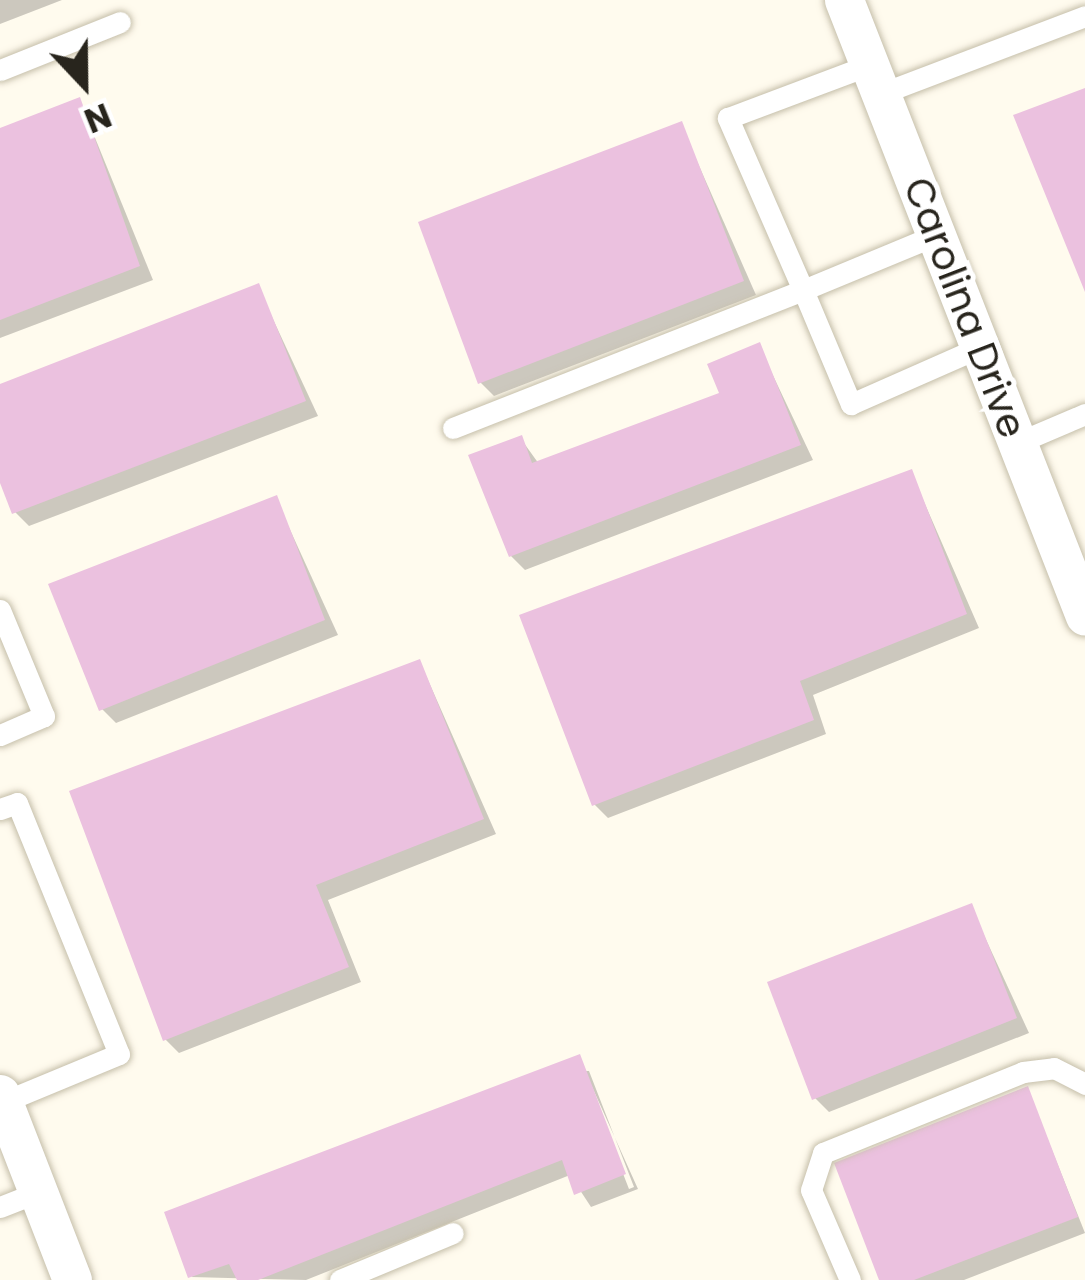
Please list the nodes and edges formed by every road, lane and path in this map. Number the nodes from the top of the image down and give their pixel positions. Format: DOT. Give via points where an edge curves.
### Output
graph roads {
  1 [pos="844,0"];
  2 [pos="1085,16"];
  3 [pos="120,22"];
  4 [pos="0,70"];
  5 [pos="875,79"];
  6 [pos="936,236"];
  7 [pos="803,290"];
  8 [pos="980,347"];
  9 [pos="1085,414"];
  10 [pos="453,428"];
  11 [pos="1017,442"];
  12 [pos="0,610"];
  13 [pos="1085,616"];
  14 [pos="0,735"];
  15 [pos="0,809"];
  16 [pos="1085,1084"];
  17 [pos="2,1098"];
  18 [pos="38,1192"];
  19 [pos="0,1207"];
  20 [pos="453,1233"];
  21 [pos="72,1280"];
  22 [pos="340,1280"];
  23 [pos="850,1280"];
  1 -- 5 [label="street, Carolina Drive"];
  2 -- 5 [label="lane"];
  3 -- 4 [label="lane"];
  5 -- 6 [label="street, Carolina Drive"];
  5 -- 7 [label="lane" via="728,118"];
  6 -- 7 [label="lane"];
  6 -- 8 [label="street, Carolina Drive"];
  7 -- 8 [label="lane" via="851,404"];
  7 -- 10 [label="lane"];
  8 -- 11 [label="street, Carolina Drive"];
  9 -- 11 [label="lane"];
  11 -- 13 [label="street, Carolina Drive"];
  12 -- 14 [label="lane" via="44,716"];
  15 -- 17 [label="lane" via="17,803 118,1054"];
  16 -- 23 [label="lane" via="1054,1068 1023,1072 823,1153 811,1190"];
  17 -- 18 [label="street"];
  18 -- 19 [label="lane"];
  18 -- 21 [label="street"];
  20 -- 22 [label="lane"];
}
